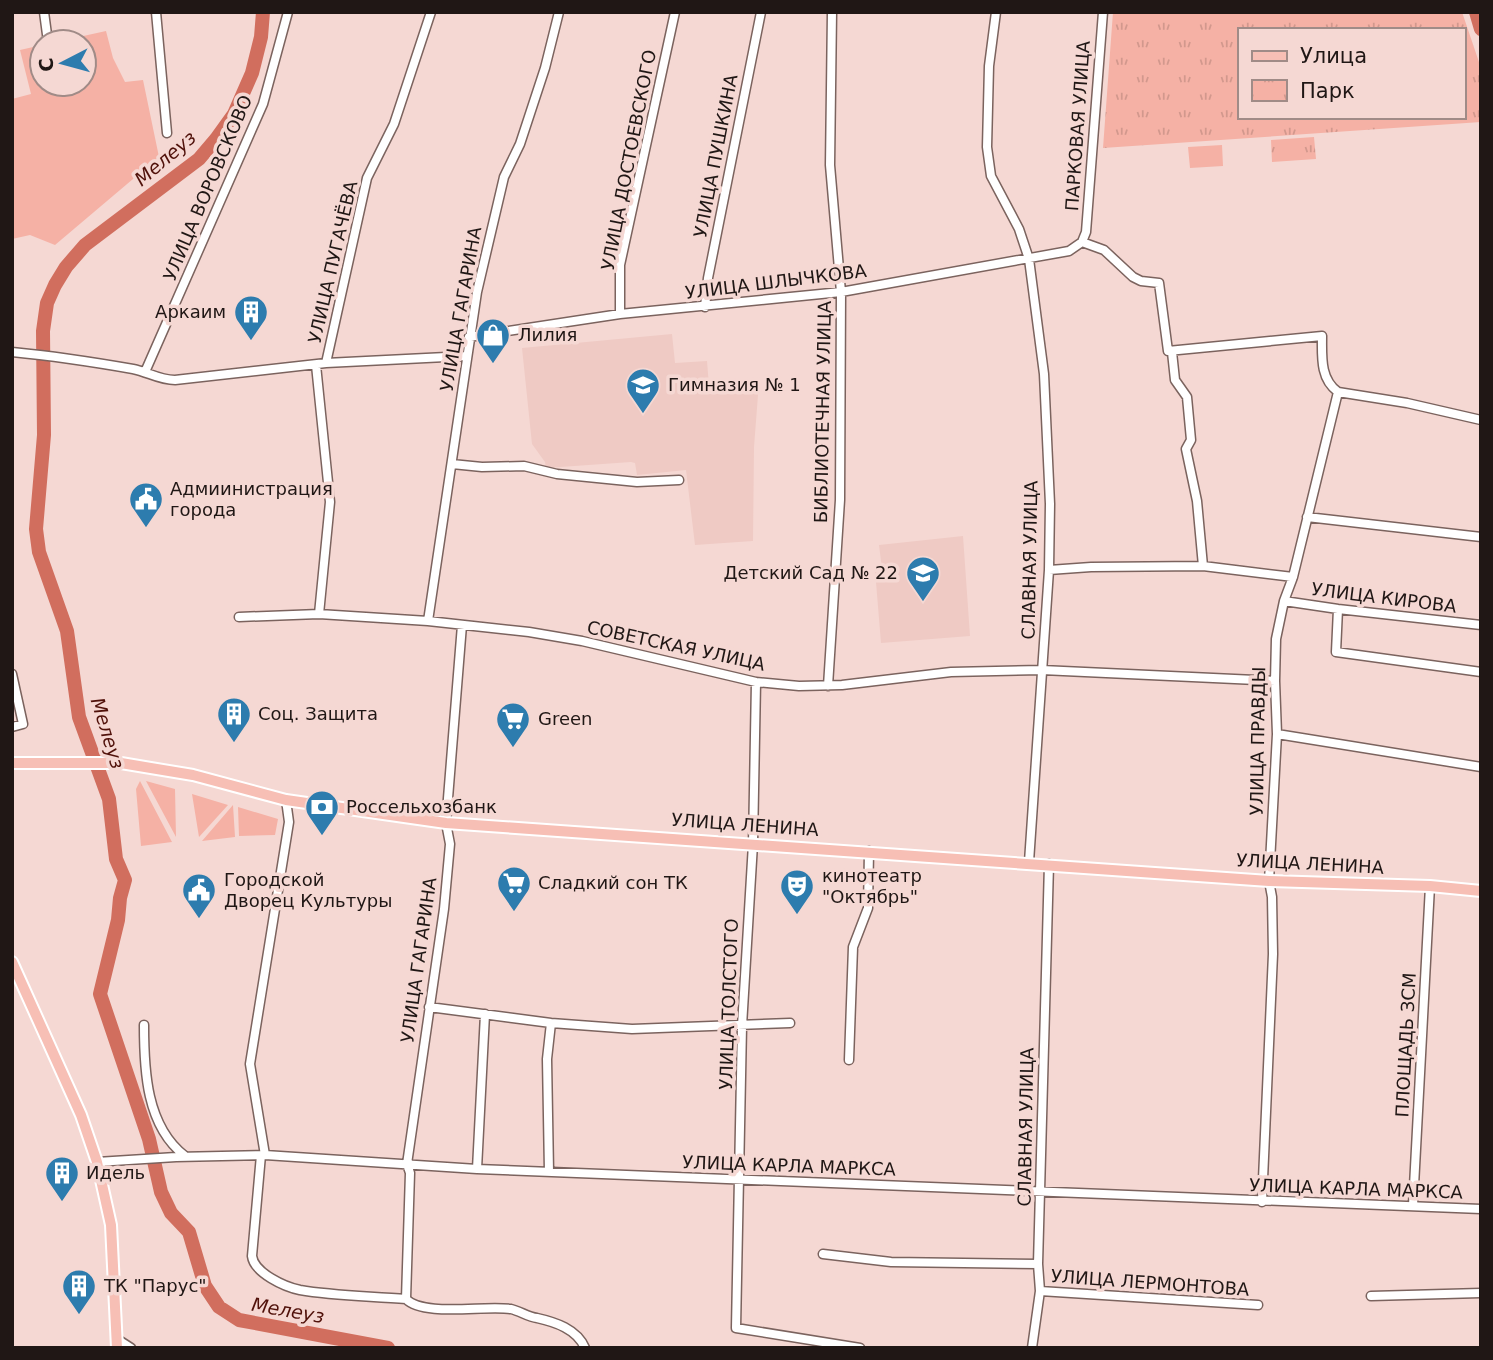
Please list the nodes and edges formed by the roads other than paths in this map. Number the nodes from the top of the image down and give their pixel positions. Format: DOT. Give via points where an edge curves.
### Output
graph roads {
  1 [pos="156,12"];
  2 [pos="288,12"];
  3 [pos="431,12"];
  4 [pos="559,12"];
  5 [pos="675,12"];
  6 [pos="761,12"];
  7 [pos="832,12"];
  8 [pos="996,12"];
  9 [pos="1103,12"];
  10 [pos="167,133"];
  11 [pos="1082,242"];
  12 [pos="1029,259"];
  13 [pos="841,292"];
  14 [pos="705,307"];
  15 [pos="620,314"];
  16 [pos="469,337"];
  17 [pos="13,352"];
  18 [pos="1172,352"];
  19 [pos="466,356"];
  20 [pos="326,363"];
  21 [pos="316,365"];
  22 [pos="145,372"];
  23 [pos="1338,392"];
  24 [pos="1481,421"];
  25 [pos="452,464"];
  26 [pos="680,481"];
  27 [pos="1307,517"];
  28 [pos="1481,537"];
  29 [pos="1203,566"];
  30 [pos="1049,570"];
  31 [pos="1293,577"];
  32 [pos="1284,601"];
  33 [pos="1338,609"];
  34 [pos="319,614"];
  35 [pos="239,617"];
  36 [pos="428,621"];
  37 [pos="461,625"];
  38 [pos="1481,625"];
  39 [pos="1042,670"];
  40 [pos="1481,672"];
  41 [pos="12,674"];
  42 [pos="1275,681"];
  43 [pos="755,682"];
  44 [pos="828,685"];
  45 [pos="12,727"];
  46 [pos="1278,734"];
  47 [pos="12,763"];
  48 [pos="1481,767"];
  49 [pos="286,800"];
  50 [pos="446,823"];
  51 [pos="752,844"];
  52 [pos="869,851"];
  53 [pos="1029,862"];
  54 [pos="1049,864"];
  55 [pos="1269,881"];
  56 [pos="1430,886"];
  57 [pos="1481,891"];
  58 [pos="12,962"];
  59 [pos="429,1006"];
  60 [pos="485,1014"];
  61 [pos="551,1023"];
  62 [pos="790,1023"];
  63 [pos="144,1025"];
  64 [pos="742,1026"];
  65 [pos="849,1060"];
  66 [pos="263,1155"];
  67 [pos="180,1156"];
  68 [pos="97,1162"];
  69 [pos="407,1164"];
  70 [pos="477,1169"];
  71 [pos="549,1172"];
  72 [pos="740,1180"];
  73 [pos="1041,1193"];
  74 [pos="1262,1202"];
  75 [pos="1413,1205"];
  76 [pos="1481,1209"];
  77 [pos="823,1254"];
  78 [pos="1038,1264"];
  79 [pos="1040,1292"];
  80 [pos="1481,1293"];
  81 [pos="1371,1296"];
  82 [pos="406,1299"];
  83 [pos="1258,1305"];
  84 [pos="117,1344"];
  85 [pos="131,1348"];
  86 [pos="585,1348"];
  87 [pos="860,1348"];
  88 [pos="1032,1348"];
  1 -- 10 [label="street"];
  2 -- 22 [label="street, УЛИЦА ВОРОВСКОВО" via="263,104"];
  3 -- 20 [label="street, УЛИЦА ПУГАЧЁВА" via="394,124 368,178"];
  4 -- 16 [label="street, УЛИЦА ГАГАРИНА" via="520,144 504,177"];
  5 -- 15 [label="street, УЛИЦА ДОСТОЕВСКОГО" via="620,265"];
  6 -- 14 [label="street, УЛИЦА ПУШКИНА"];
  7 -- 13 [label="street, БИБЛИОТЕЧНАЯ УЛИЦА" via="830,165"];
  8 -- 12 [label="street, СЛАВНАЯ УЛИЦА" via="988,79 987,147 991,176"];
  9 -- 11 [label="street, ПАРКОВАЯ УЛИЦА"];
  11 -- 12 [label="street, УЛИЦА ШЛЫЧКОВА" via="1069,251"];
  11 -- 18 [label="street" via="1104,250 1133,277 1159,283 1166,348"];
  12 -- 13 [label="street, УЛИЦА ШЛЫЧКОВА"];
  12 -- 30 [label="street, СЛАВНАЯ УЛИЦА" via="1044,374"];
  13 -- 14 [label="street, УЛИЦА ШЛЫЧКОВА"];
  13 -- 44 [label="street, БИБЛИОТЕЧНАЯ УЛИЦА" via="840,500"];
  14 -- 15 [label="street, УЛИЦА ШЛЫЧКОВА"];
  15 -- 16 [label="street, УЛИЦА ШЛЫЧКОВА"];
  16 -- 19 [label="street, УЛИЦА ГАГАРИНА"];
  17 -- 22 [label="street"];
  18 -- 23 [label="street" via="1321,336 1324,375"];
  18 -- 29 [label="street" via="1175,380 1186,397 1191,440 1186,449 1197,500"];
  19 -- 20 [label="street"];
  19 -- 25 [label="street, УЛИЦА ГАГАРИНА"];
  20 -- 21 [label="street"];
  21 -- 22 [label="street" via="175,380"];
  21 -- 34 [label="street" via="330,502"];
  23 -- 24 [label="street"];
  23 -- 27 [label="street, УЛИЦА ПРАВДЫ"];
  25 -- 26 [label="street" via="524,466 637,482"];
  25 -- 36 [label="street, УЛИЦА ГАГАРИНА"];
  27 -- 28 [label="street"];
  27 -- 31 [label="street, УЛИЦА ПРАВДЫ"];
  29 -- 30 [label="street"];
  29 -- 31 [label="street"];
  30 -- 39 [label="street, СЛАВНАЯ УЛИЦА"];
  31 -- 32 [label="street, УЛИЦА ПРАВДЫ"];
  32 -- 33 [label="street, УЛИЦА КИРОВА"];
  32 -- 42 [label="street, УЛИЦА ПРАВДЫ" via="1276,639"];
  33 -- 38 [label="street, УЛИЦА КИРОВА"];
  33 -- 40 [label="street" via="1336,652"];
  34 -- 35 [label="street, СОВЕТСКАЯ УЛИЦА"];
  34 -- 36 [label="street, СОВЕТСКАЯ УЛИЦА"];
  36 -- 37 [label="street, СОВЕТСКАЯ УЛИЦА"];
  37 -- 43 [label="street, СОВЕТСКАЯ УЛИЦА" via="582,641"];
  37 -- 50 [label="street, УЛИЦА ГАГАРИНА"];
  39 -- 42 [label="street, СОВЕТСКАЯ УЛИЦА"];
  39 -- 44 [label="street, СОВЕТСКАЯ УЛИЦА" via="951,672"];
  39 -- 53 [label="street, СЛАВНАЯ УЛИЦА"];
  41 -- 45 [label="street" via="23,724"];
  42 -- 46 [label="street, УЛИЦА ПРАВДЫ"];
  43 -- 44 [label="street, СОВЕТСКАЯ УЛИЦА"];
  43 -- 51 [label="street, УЛИЦА ТОЛСТОГО"];
  46 -- 48 [label="street"];
  46 -- 55 [label="street, УЛИЦА ПРАВДЫ"];
  47 -- 49 [label="main road, УЛИЦА ЛЕНИНА" via="121,763 193,775"];
  49 -- 50 [label="main road, УЛИЦА ЛЕНИНА"];
  49 -- 66 [label="street" via="289,822 250,1064"];
  50 -- 51 [label="main road, УЛИЦА ЛЕНИНА"];
  50 -- 59 [label="street, УЛИЦА ГАГАРИНА" via="450,844 444,909"];
  51 -- 52 [label="main road, УЛИЦА ЛЕНИНА"];
  51 -- 64 [label="street, УЛИЦА ТОЛСТОГО"];
  52 -- 53 [label="main road, УЛИЦА ЛЕНИНА"];
  52 -- 65 [label="street" via="868,908 853,947"];
  53 -- 54 [label="main road, УЛИЦА ЛЕНИНА"];
  54 -- 55 [label="main road, УЛИЦА ЛЕНИНА"];
  54 -- 73 [label="street, СЛАВНАЯ УЛИЦА"];
  55 -- 56 [label="main road, УЛИЦА ЛЕНИНА"];
  55 -- 74 [label="street, УЛИЦА ПРАВДЫ" via="1273,954"];
  56 -- 57 [label="main road, УЛИЦА ЛЕНИНА"];
  56 -- 75 [label="street, ПЛОЩАДЬ ЗСМ"];
  58 -- 68 [label="main road" via="81,1115"];
  59 -- 60 [label="street"];
  59 -- 69 [label="street, УЛИЦА ГАГАРИНА"];
  60 -- 61 [label="street"];
  60 -- 70 [label="street"];
  61 -- 64 [label="street" via="632,1030"];
  61 -- 71 [label="street" via="547,1059"];
  62 -- 64 [label="street"];
  63 -- 67 [label="street" via="144,1062 152,1106"];
  64 -- 72 [label="street, УЛИЦА ТОЛСТОГО"];
  66 -- 67 [label="street, УЛИЦА КАРЛА МАРКСА"];
  66 -- 69 [label="street, УЛИЦА КАРЛА МАРКСА"];
  66 -- 82 [label="street" via="252,1256 260,1270 297,1289"];
  67 -- 68 [label="street, УЛИЦА КАРЛА МАРКСА"];
  68 -- 84 [label="main road" via="111,1225"];
  69 -- 70 [label="street, УЛИЦА КАРЛА МАРКСА"];
  69 -- 82 [label="street, УЛИЦА ГАГАРИНА"];
  70 -- 71 [label="street, УЛИЦА КАРЛА МАРКСА"];
  71 -- 72 [label="street, УЛИЦА КАРЛА МАРКСА"];
  72 -- 73 [label="street, УЛИЦА КАРЛА МАРКСА"];
  72 -- 87 [label="street, УЛИЦА ТОЛСТОГО" via="736,1328"];
  73 -- 74 [label="street, УЛИЦА КАРЛА МАРКСА"];
  73 -- 78 [label="street, СЛАВНАЯ УЛИЦА"];
  74 -- 75 [label="street, УЛИЦА КАРЛА МАРКСА"];
  75 -- 76 [label="street, УЛИЦА КАРЛА МАРКСА"];
  77 -- 78 [label="street, УЛИЦА ЛЕРМОНТОВА" via="891,1262"];
  78 -- 79 [label="street, СЛАВНАЯ УЛИЦА"];
  79 -- 83 [label="street, УЛИЦА ЛЕРМОНТОВА"];
  79 -- 88 [label="street, СЛАВНАЯ УЛИЦА"];
  80 -- 81 [label="street"];
  82 -- 86 [label="street" via="435,1309 515,1310 558,1323 582,1340"];
  84 -- 85 [label="street"];
}
